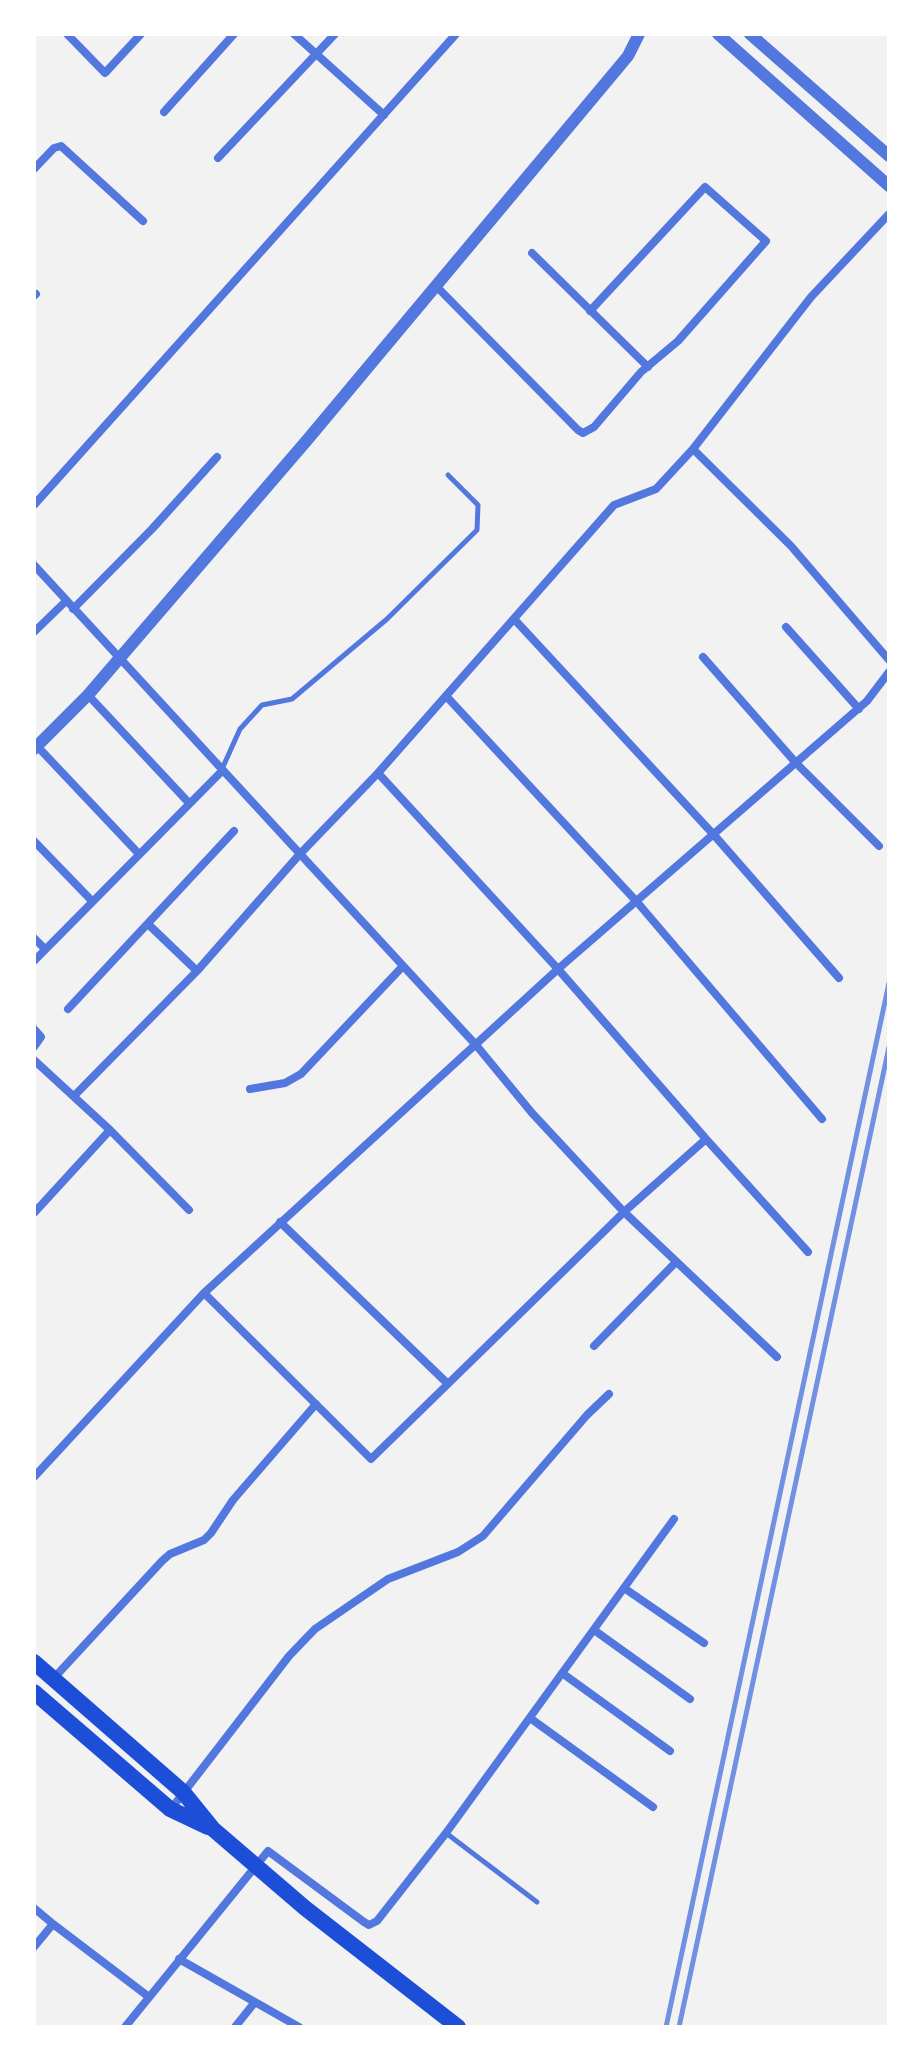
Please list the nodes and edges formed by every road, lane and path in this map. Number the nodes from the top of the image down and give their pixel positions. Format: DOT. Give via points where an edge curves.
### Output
graph roads {
  1 [pos="67,34"];
  2 [pos="141,34"];
  3 [pos="234,34"];
  4 [pos="294,34"];
  5 [pos="335,34"];
  6 [pos="456,34"];
  7 [pos="639,34"];
  8 [pos="718,34"];
  9 [pos="750,34"];
  10 [pos="316,54"];
  11 [pos="164,112"];
  12 [pos="384,115"];
  13 [pos="889,156"];
  14 [pos="218,158"];
  15 [pos="34,169"];
  16 [pos="889,186"];
  17 [pos="889,214"];
  18 [pos="143,221"];
  19 [pos="532,253"];
  20 [pos="436,286"];
  21 [pos="590,311"];
  22 [pos="648,367"];
  23 [pos="693,449"];
  24 [pos="217,457"];
  25 [pos="448,475"];
  26 [pos="34,505"];
  27 [pos="34,565"];
  28 [pos="66,601"];
  29 [pos="73,609"];
  30 [pos="515,620"];
  31 [pos="786,627"];
  32 [pos="34,632"];
  33 [pos="703,657"];
  34 [pos="119,660"];
  35 [pos="889,660"];
  36 [pos="889,672"];
  37 [pos="88,695"];
  38 [pos="447,697"];
  39 [pos="859,709"];
  40 [pos="35,748"];
  41 [pos="796,763"];
  42 [pos="222,771"];
  43 [pos="378,773"];
  44 [pos="189,803"];
  45 [pos="234,831"];
  46 [pos="714,835"];
  47 [pos="34,841"];
  48 [pos="879,846"];
  49 [pos="139,854"];
  50 [pos="299,855"];
  51 [pos="92,901"];
  52 [pos="637,902"];
  53 [pos="148,924"];
  54 [pos="34,938"];
  55 [pos="45,949"];
  56 [pos="34,961"];
  57 [pos="403,966"];
  58 [pos="558,969"];
  59 [pos="197,971"];
  60 [pos="839,978"];
  61 [pos="68,1009"];
  62 [pos="34,1029"];
  63 [pos="476,1045"];
  64 [pos="34,1047"];
  65 [pos="34,1060"];
  66 [pos="250,1089"];
  67 [pos="74,1096"];
  68 [pos="822,1119"];
  69 [pos="110,1130"];
  70 [pos="706,1139"];
  71 [pos="189,1210"];
  72 [pos="624,1212"];
  73 [pos="34,1213"];
  74 [pos="280,1222"];
  75 [pos="808,1252"];
  76 [pos="675,1263"];
  77 [pos="204,1293"];
  78 [pos="594,1346"];
  79 [pos="777,1357"];
  80 [pos="448,1384"];
  81 [pos="609,1394"];
  82 [pos="316,1404"];
  83 [pos="34,1477"];
  84 [pos="674,1519"];
  85 [pos="624,1588"];
  86 [pos="594,1630"];
  87 [pos="704,1643"];
  88 [pos="34,1662"];
  89 [pos="562,1673"];
  90 [pos="53,1679"];
  91 [pos="34,1692"];
  92 [pos="690,1699"];
  93 [pos="530,1718"];
  94 [pos="670,1751"];
  95 [pos="183,1792"];
  96 [pos="653,1807"];
  97 [pos="170,1809"];
  98 [pos="213,1829"];
  99 [pos="446,1833"];
  100 [pos="255,1865"];
  101 [pos="537,1902"];
  102 [pos="34,1908"];
  103 [pos="53,1924"];
  104 [pos="34,1947"];
  105 [pos="179,1959"];
  106 [pos="149,1997"];
  107 [pos="255,2002"];
  108 [pos="125,2027"];
  109 [pos="235,2027"];
  110 [pos="299,2027"];
  111 [pos="458,2027"];
  1 -- 2 [label="street" via="105,73"];
  3 -- 11 [label="street"];
  4 -- 10 [label="street"];
  5 -- 10 [label="street"];
  6 -- 12 [label="street"];
  7 -- 20 [label="street" via="628,56"];
  8 -- 16 [label="street"];
  9 -- 13 [label="street"];
  10 -- 12 [label="street"];
  10 -- 14 [label="street"];
  12 -- 26 [label="street"];
  15 -- 18 [label="street" via="61,146"];
  17 -- 23 [label="street" via="811,297"];
  19 -- 21 [label="street"];
  20 -- 22 [label="street" via="583,433"];
  20 -- 34 [label="street"];
  21 -- 22 [label="street"];
  21 -- 22 [label="street" via="703,187 766,241 678,341"];
  23 -- 30 [label="street" via="656,489 614,505"];
  23 -- 35 [label="street" via="791,546"];
  24 -- 29 [label="street"];
  25 -- 42 [label="lane" via="478,505 477,530 387,619 292,699 262,705 240,729"];
  27 -- 28 [label="street"];
  28 -- 29 [label="street"];
  28 -- 32 [label="street"];
  29 -- 34 [label="street"];
  30 -- 38 [label="street"];
  30 -- 46 [label="street"];
  31 -- 39 [label="street"];
  33 -- 41 [label="street"];
  34 -- 37 [label="street"];
  34 -- 42 [label="street"];
  36 -- 39 [label="street"];
  37 -- 40 [label="street"];
  37 -- 44 [label="street"];
  38 -- 43 [label="street"];
  38 -- 52 [label="street"];
  39 -- 41 [label="street"];
  40 -- 49 [label="street"];
  41 -- 46 [label="street"];
  41 -- 48 [label="street"];
  42 -- 44 [label="street"];
  42 -- 50 [label="street"];
  43 -- 50 [label="street"];
  43 -- 58 [label="street"];
  44 -- 49 [label="street"];
  45 -- 53 [label="street"];
  46 -- 52 [label="street"];
  46 -- 60 [label="street"];
  47 -- 51 [label="street"];
  49 -- 51 [label="street"];
  50 -- 57 [label="street"];
  50 -- 59 [label="street"];
  51 -- 55 [label="street"];
  52 -- 58 [label="street"];
  52 -- 68 [label="street"];
  53 -- 59 [label="street"];
  53 -- 61 [label="street"];
  54 -- 55 [label="street"];
  55 -- 56 [label="street"];
  57 -- 63 [label="street"];
  57 -- 66 [label="street" via="301,1074 285,1083"];
  58 -- 63 [label="street"];
  58 -- 70 [label="street"];
  59 -- 67 [label="street"];
  62 -- 64 [label="street" via="41,1037"];
  63 -- 72 [label="street"];
  63 -- 74 [label="street"];
  65 -- 67 [label="street"];
  67 -- 69 [label="street"];
  69 -- 71 [label="street"];
  69 -- 73 [label="street"];
  70 -- 72 [label="street"];
  70 -- 75 [label="street"];
  72 -- 76 [label="street"];
  72 -- 80 [label="street"];
  74 -- 77 [label="street"];
  74 -- 80 [label="street"];
  76 -- 78 [label="street"];
  76 -- 79 [label="street"];
  77 -- 82 [label="street"];
  77 -- 83 [label="street"];
  80 -- 82 [label="street" via="371,1459"];
  81 -- 95 [label="street" via="483,1536 445,1558 388,1579 315,1629"];
  82 -- 90 [label="street" via="211,1533 162,1561"];
  84 -- 85 [label="street"];
  85 -- 86 [label="street"];
  85 -- 87 [label="street"];
  86 -- 89 [label="street"];
  86 -- 92 [label="street"];
  88 -- 90 [label="main road"];
  89 -- 93 [label="street"];
  89 -- 94 [label="street"];
  90 -- 95 [label="main road"];
  91 -- 97 [label="main road"];
  93 -- 96 [label="street"];
  93 -- 99 [label="street"];
  95 -- 97 [label="street"];
  95 -- 98 [label="main road"];
  97 -- 98 [label="main road"];
  98 -- 100 [label="main road"];
  99 -- 100 [label="street" via="373,1924 273,1852"];
  99 -- 101 [label="lane"];
  100 -- 105 [label="street"];
  100 -- 111 [label="main road"];
  102 -- 103 [label="street"];
  103 -- 104 [label="street"];
  103 -- 106 [label="street"];
  105 -- 106 [label="street"];
  105 -- 107 [label="street"];
  106 -- 108 [label="street"];
  107 -- 109 [label="street"];
  107 -- 110 [label="street"];
}
